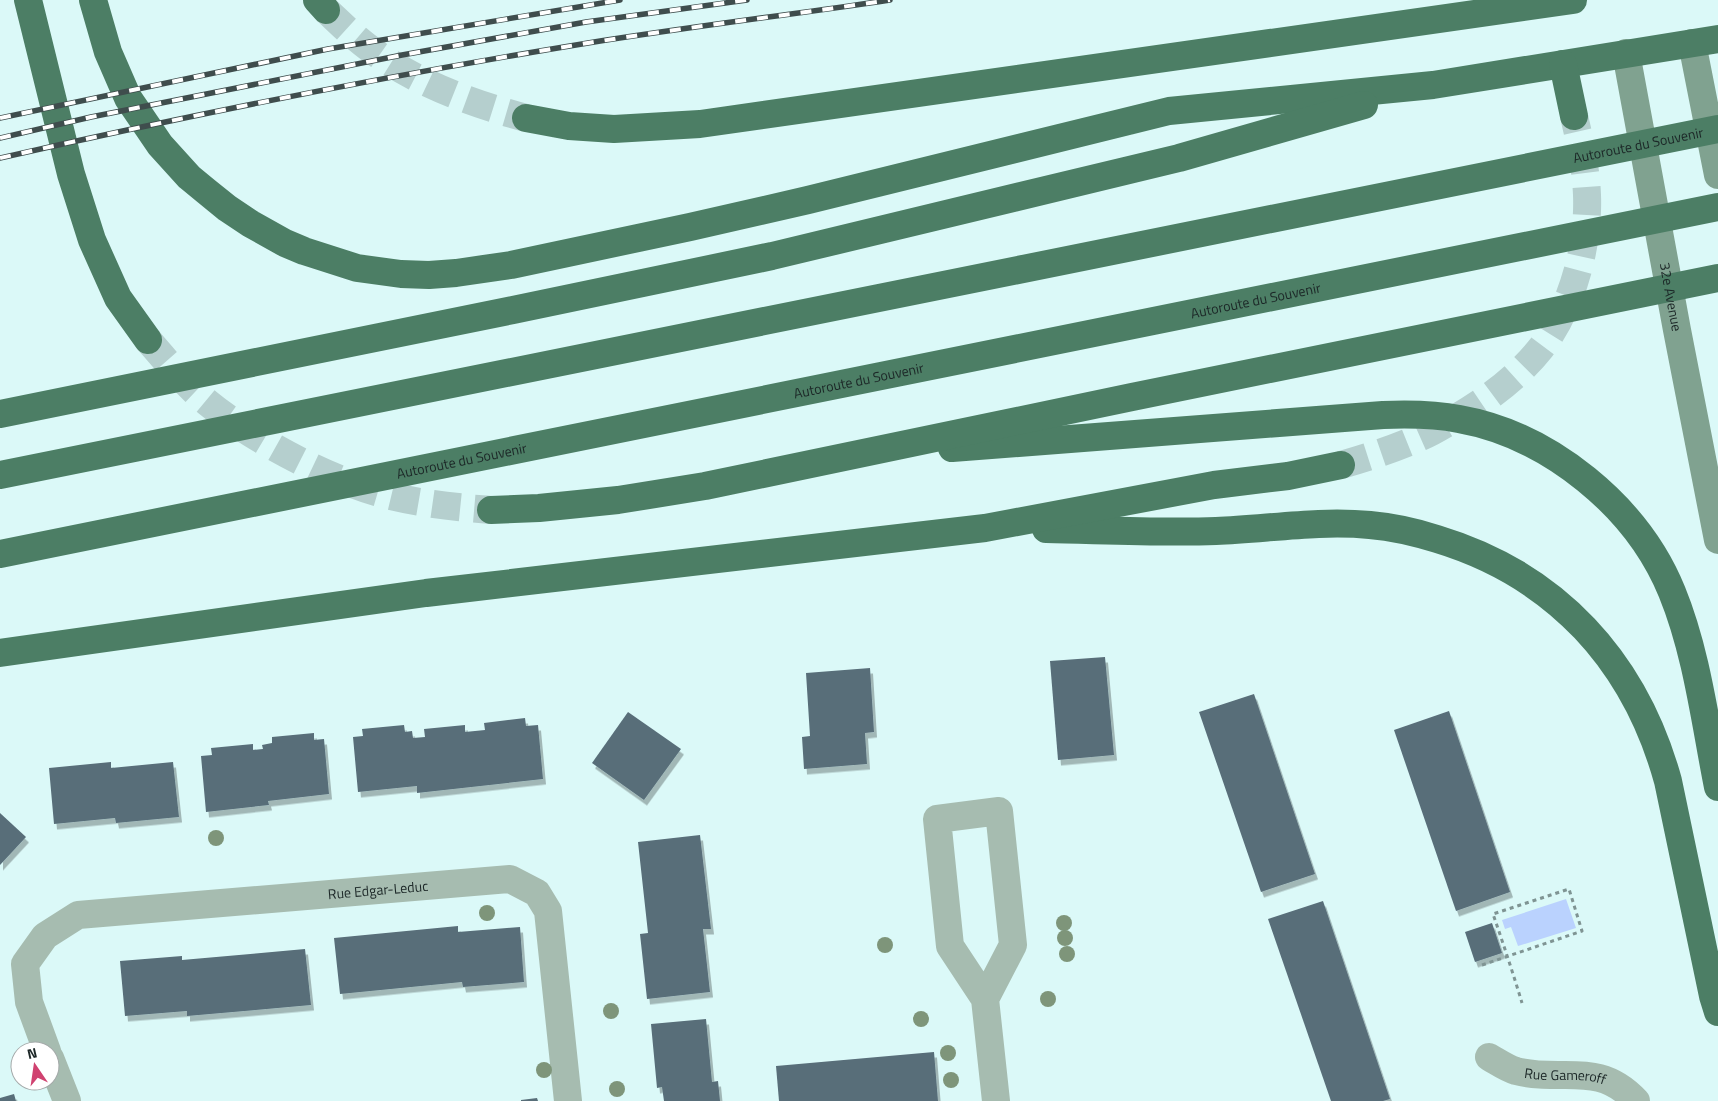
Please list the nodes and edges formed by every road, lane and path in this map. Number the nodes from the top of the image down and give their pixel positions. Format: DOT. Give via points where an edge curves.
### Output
graph roads {
  1 [pos="93,0"];
  2 [pos="1572,0"];
  3 [pos="31,11"];
  4 [pos="1705,41"];
  5 [pos="1626,53"];
  6 [pos="1562,64"];
  7 [pos="1433,85"];
  8 [pos="1574,116"];
  9 [pos="526,118"];
  10 [pos="1718,129"];
  11 [pos="1718,175"];
  12 [pos="1718,207"];
  13 [pos="1718,278"];
  14 [pos="148,340"];
  15 [pos="0,414"];
  16 [pos="846,456"];
  17 [pos="1341,465"];
  18 [pos="0,475"];
  19 [pos="491,510"];
  20 [pos="985,528"];
  21 [pos="1718,540"];
  22 [pos="0,554"];
  23 [pos="0,653"];
  24 [pos="1718,787"];
  25 [pos="1507,957"];
  26 [pos="1482,965"];
  27 [pos="985,998"];
  28 [pos="1522,1003"];
  29 [pos="1718,1012"];
  30 [pos="43,1041"];
  31 [pos="1489,1057"];
  32 [pos="60,1083"];
  33 [pos="67,1101"];
  34 [pos="568,1101"];
  35 [pos="996,1101"];
  36 [pos="1636,1101"];
  1 -- 7 [label="highway" via="108,52 128,98 160,145 195,182 227,208 284,243 357,268 401,274 456,273 552,257 808,200 1169,112"];
  2 -- 9 [label="highway" via="700,124 614,129 569,126"];
  3 -- 14 [label="highway" via="71,174 92,240 118,298"];
  4 -- 5 [label="highway"];
  4 -- 11 [label="main road"];
  5 -- 6 [label="highway"];
  5 -- 21 [label="main road, 32e Avenue"];
  6 -- 7 [label="highway"];
  6 -- 8 [label="highway"];
  7 -- 15 [label="highway" via="1179,158 790,251"];
  10 -- 18 [label="highway, Autoroute du Souvenir"];
  12 -- 22 [label="highway, Autoroute du Souvenir"];
  13 -- 16 [label="highway"];
  16 -- 19 [label="highway" via="654,495 576,505"];
  16 -- 24 [label="highway" via="1413,414 1460,419 1508,434 1554,455 1585,478 1642,538 1672,590 1683,622"];
  17 -- 20 [label="highway"];
  20 -- 23 [label="highway" via="426,593"];
  20 -- 29 [label="highway" via="1214,531 1370,524 1456,545 1533,583 1574,616 1592,636 1626,681 1651,729 1670,788"];
  25 -- 25 [label="path" via="1582,931 1569,889 1493,914"];
  25 -- 26 [label="path"];
  25 -- 28 [label="path"];
  27 -- 27 [label="street" via="1013,945 999,811 937,818 950,946"];
  27 -- 35 [label="street"];
  30 -- 34 [label="street, Rue Edgar-Leduc" via="29,1002 25,964 45,936 78,915 510,879 537,893 548,910"];
  31 -- 36 [label="street, Rue Gameroff" via="1517,1071 1598,1077 1614,1082"];
  32 -- 33 [label="street"];
}
